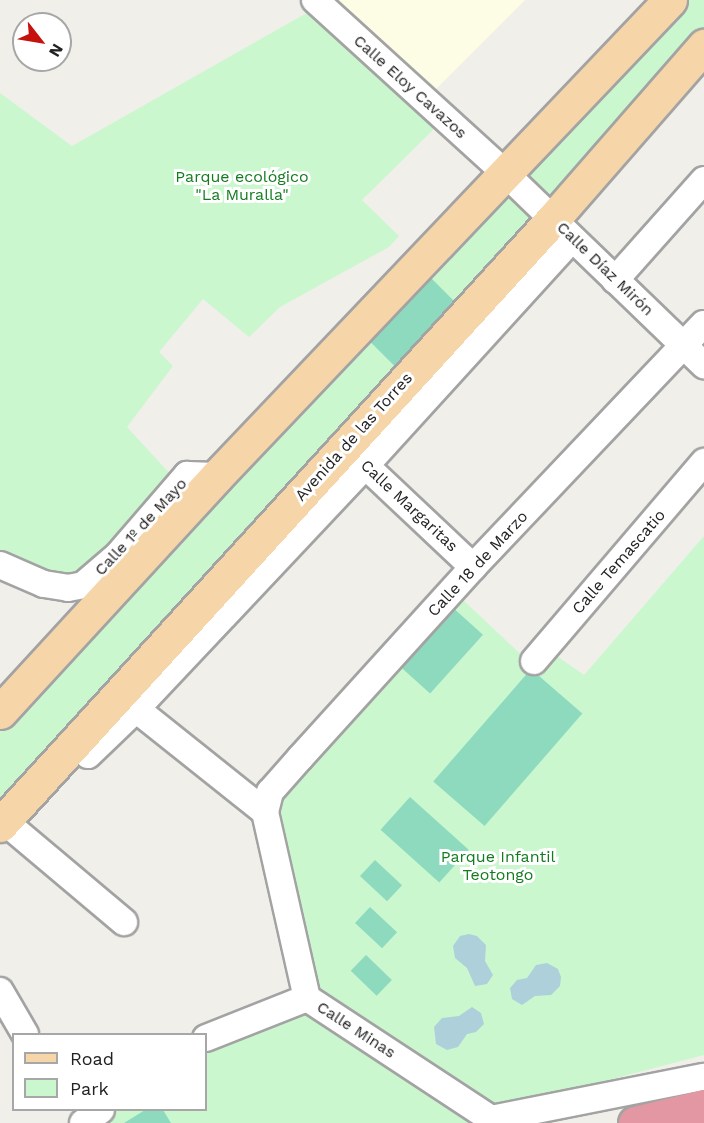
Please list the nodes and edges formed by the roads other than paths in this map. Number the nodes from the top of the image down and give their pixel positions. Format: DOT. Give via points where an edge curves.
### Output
graph roads {
  1 [pos="670,0"];
  2 [pos="317,1"];
  3 [pos="704,46"];
  4 [pos="506,173"];
  5 [pos="704,180"];
  6 [pos="562,229"];
  7 [pos="615,280"];
  8 [pos="704,324"];
  9 [pos="683,345"];
  10 [pos="704,365"];
  11 [pos="355,456"];
  12 [pos="704,462"];
  13 [pos="217,477"];
  14 [pos="0,565"];
  15 [pos="473,567"];
  16 [pos="534,661"];
  17 [pos="136,709"];
  18 [pos="0,712"];
  19 [pos="88,755"];
  20 [pos="265,812"];
  21 [pos="2,823"];
  22 [pos="124,922"];
  23 [pos="0,991"];
  24 [pos="307,998"];
  25 [pos="24,1033"];
  26 [pos="207,1038"];
  27 [pos="702,1089"];
  28 [pos="99,1111"];
  29 [pos="83,1123"];
  30 [pos="635,1123"];
  1 -- 4 [label="main road"];
  2 -- 4 [label="street, Calle Eloy Cavazos"];
  3 -- 6 [label="main road, Avenida de las Torres"];
  4 -- 6 [label="street, Calle Díaz Mirón"];
  4 -- 13 [label="main road"];
  5 -- 7 [label="street"];
  6 -- 7 [label="street, Calle Díaz Mirón"];
  6 -- 11 [label="main road, Avenida de las Torres"];
  7 -- 9 [label="street, Calle Díaz Mirón"];
  8 -- 9 [label="street, Calle 18 de Marzo"];
  9 -- 10 [label="street, Calle Díaz Mirón"];
  9 -- 15 [label="street, Calle 18 de Marzo"];
  11 -- 15 [label="street, Calle Margaritas"];
  11 -- 17 [label="street"];
  11 -- 21 [label="main road, Avenida de las Torres"];
  12 -- 16 [label="street, Calle Temascatio"];
  13 -- 14 [label="street, Calle 1º de Mayo" via="187,475 118,555 83,585 68,588 44,584"];
  13 -- 18 [label="main road"];
  15 -- 20 [label="street, Calle 18 de Marzo" via="270,792"];
  17 -- 19 [label="street"];
  17 -- 20 [label="street"];
  20 -- 24 [label="street, Calle Minas"];
  21 -- 22 [label="street"];
  23 -- 25 [label="street"];
  24 -- 26 [label="street"];
  24 -- 27 [label="street, Calle Minas" via="492,1119"];
  27 -- 30 [label="highway"];
  28 -- 29 [label="street"];
}
